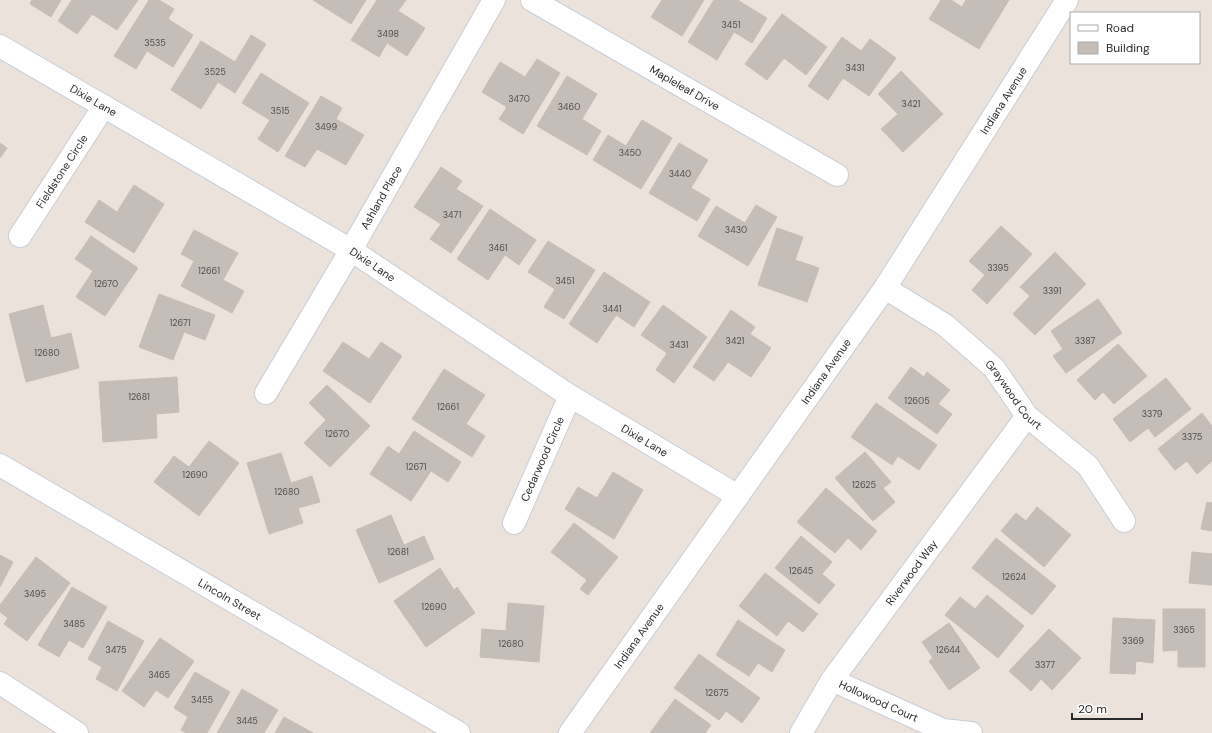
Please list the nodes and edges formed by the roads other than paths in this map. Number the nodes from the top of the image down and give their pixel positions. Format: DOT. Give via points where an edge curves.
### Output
graph roads {
  1 [pos="494,0"];
  2 [pos="532,0"];
  3 [pos="1067,0"];
  4 [pos="0,46"];
  5 [pos="104,106"];
  6 [pos="837,175"];
  7 [pos="20,236"];
  8 [pos="351,250"];
  9 [pos="885,288"];
  10 [pos="266,394"];
  11 [pos="570,396"];
  12 [pos="1028,416"];
  13 [pos="0,465"];
  14 [pos="738,496"];
  15 [pos="1124,521"];
  16 [pos="514,523"];
  17 [pos="832,680"];
  18 [pos="0,683"];
  19 [pos="77,733"];
  20 [pos="459,733"];
  21 [pos="570,733"];
  22 [pos="801,733"];
  23 [pos="972,733"];
  1 -- 8 [label="street, Ashland Place"];
  2 -- 6 [label="street, Mapleleaf Drive"];
  3 -- 9 [label="street, Indiana Avenue"];
  4 -- 5 [label="street, Dixie Lane"];
  5 -- 7 [label="street, Fieldstone Circle"];
  5 -- 8 [label="street, Dixie Lane"];
  8 -- 10 [label="street, Ashland Place"];
  8 -- 11 [label="street, Dixie Lane"];
  9 -- 12 [label="street, Graywood Court" via="945,325 994,368"];
  9 -- 14 [label="street, Indiana Avenue"];
  11 -- 14 [label="street, Dixie Lane"];
  11 -- 16 [label="street, Cedarwood Circle"];
  12 -- 15 [label="street, Graywood Court" via="1088,466"];
  12 -- 17 [label="street, Riverwood Way"];
  13 -- 20 [label="street, Lincoln Street"];
  14 -- 21 [label="street, Indiana Avenue"];
  17 -- 22 [label="street, Riverwood Way"];
  17 -- 23 [label="street, Hollowood Court" via="943,730"];
  18 -- 19 [label="street"];
}
